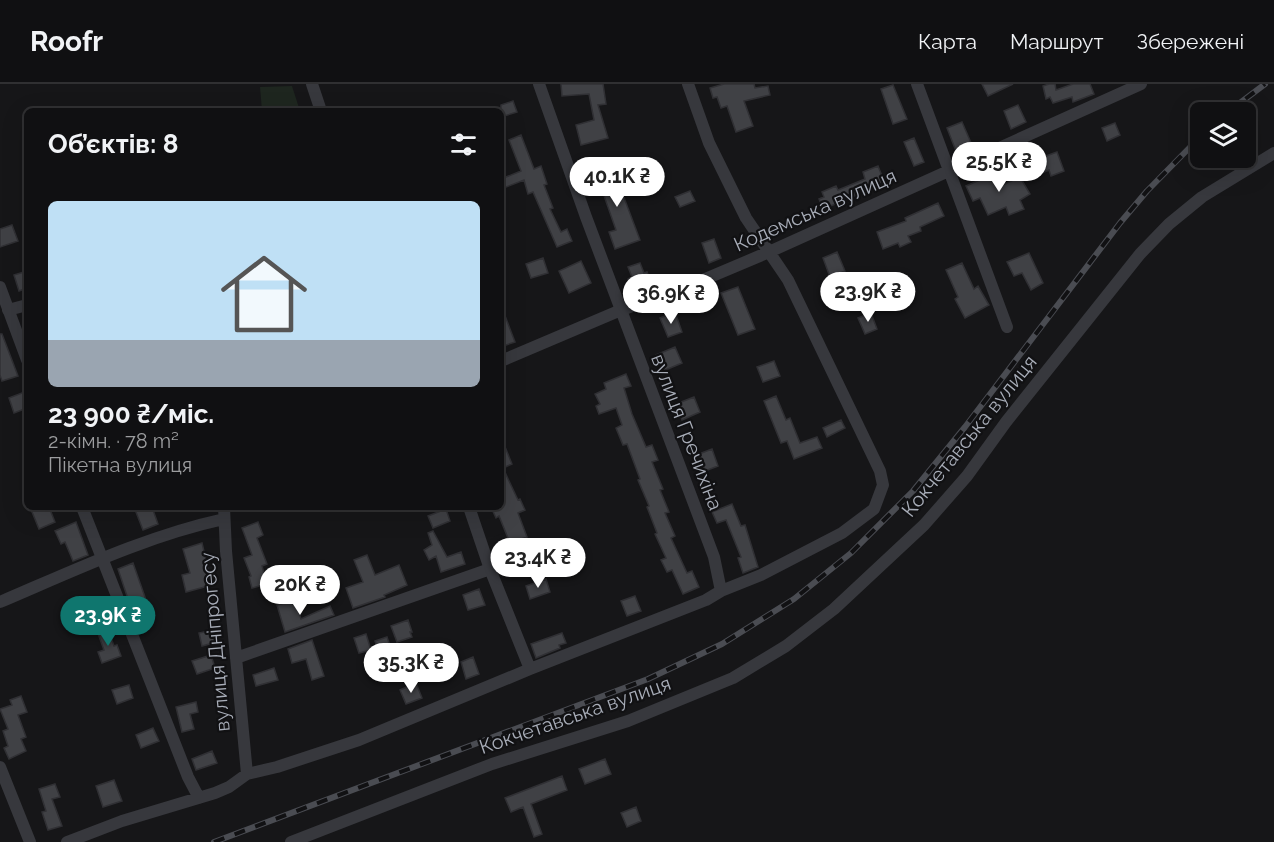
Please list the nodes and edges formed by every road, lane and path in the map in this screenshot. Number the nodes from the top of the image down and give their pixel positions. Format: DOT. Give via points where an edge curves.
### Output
graph roads {
  1 [pos="312,84"];
  2 [pos="539,84"];
  3 [pos="688,84"];
  4 [pos="916,84"];
  5 [pos="1141,84"];
  6 [pos="320,108"];
  7 [pos="1274,153"];
  8 [pos="948,172"];
  9 [pos="769,252"];
  10 [pos="0,287"];
  11 [pos="24,306"];
  12 [pos="8,310"];
  13 [pos="621,310"];
  14 [pos="1007,327"];
  15 [pos="24,352"];
  16 [pos="504,360"];
  17 [pos="83,510"];
  18 [pos="470,510"];
  19 [pos="224,513"];
  20 [pos="102,558"];
  21 [pos="490,569"];
  22 [pos="721,591"];
  23 [pos="0,602"];
  24 [pos="236,658"];
  25 [pos="530,669"];
  26 [pos="0,767"];
  27 [pos="247,774"];
  28 [pos="200,798"];
  29 [pos="30,842"];
  30 [pos="67,842"];
  31 [pos="291,842"];
  1 -- 6 [label="street"];
  2 -- 13 [label="street, вулиця Гречихіна"];
  3 -- 9 [label="street" via="710,143 746,218"];
  4 -- 8 [label="street"];
  5 -- 8 [label="street, Кодемська вулиця"];
  7 -- 31 [label="street, Кокчетавська вулиця" via="1202,197 1169,224 1132,263 967,476 924,525 834,609 786,646 733,678 628,720 492,764"];
  8 -- 9 [label="street, Кодемська вулиця"];
  8 -- 14 [label="street"];
  9 -- 13 [label="street, Кодемська вулиця"];
  9 -- 22 [label="street" via="788,280 880,471 883,485 874,509 842,532 761,575"];
  10 -- 12 [label="street"];
  11 -- 12 [label="street"];
  12 -- 15 [label="street"];
  13 -- 16 [label="street, Кодемська вулиця"];
  13 -- 22 [label="street, вулиця Гречихіна" via="714,557"];
  17 -- 20 [label="street"];
  18 -- 21 [label="street"];
  19 -- 20 [label="street"];
  19 -- 24 [label="street, вулиця Дніпрогесу"];
  20 -- 23 [label="street"];
  20 -- 28 [label="street" via="188,777"];
  21 -- 24 [label="street"];
  21 -- 25 [label="street"];
  22 -- 25 [label="street"];
  24 -- 27 [label="street, вулиця Дніпрогесу"];
  25 -- 27 [label="street" via="359,741"];
  26 -- 29 [label="street"];
  27 -- 28 [label="street" via="229,787"];
  28 -- 30 [label="street"];
}
